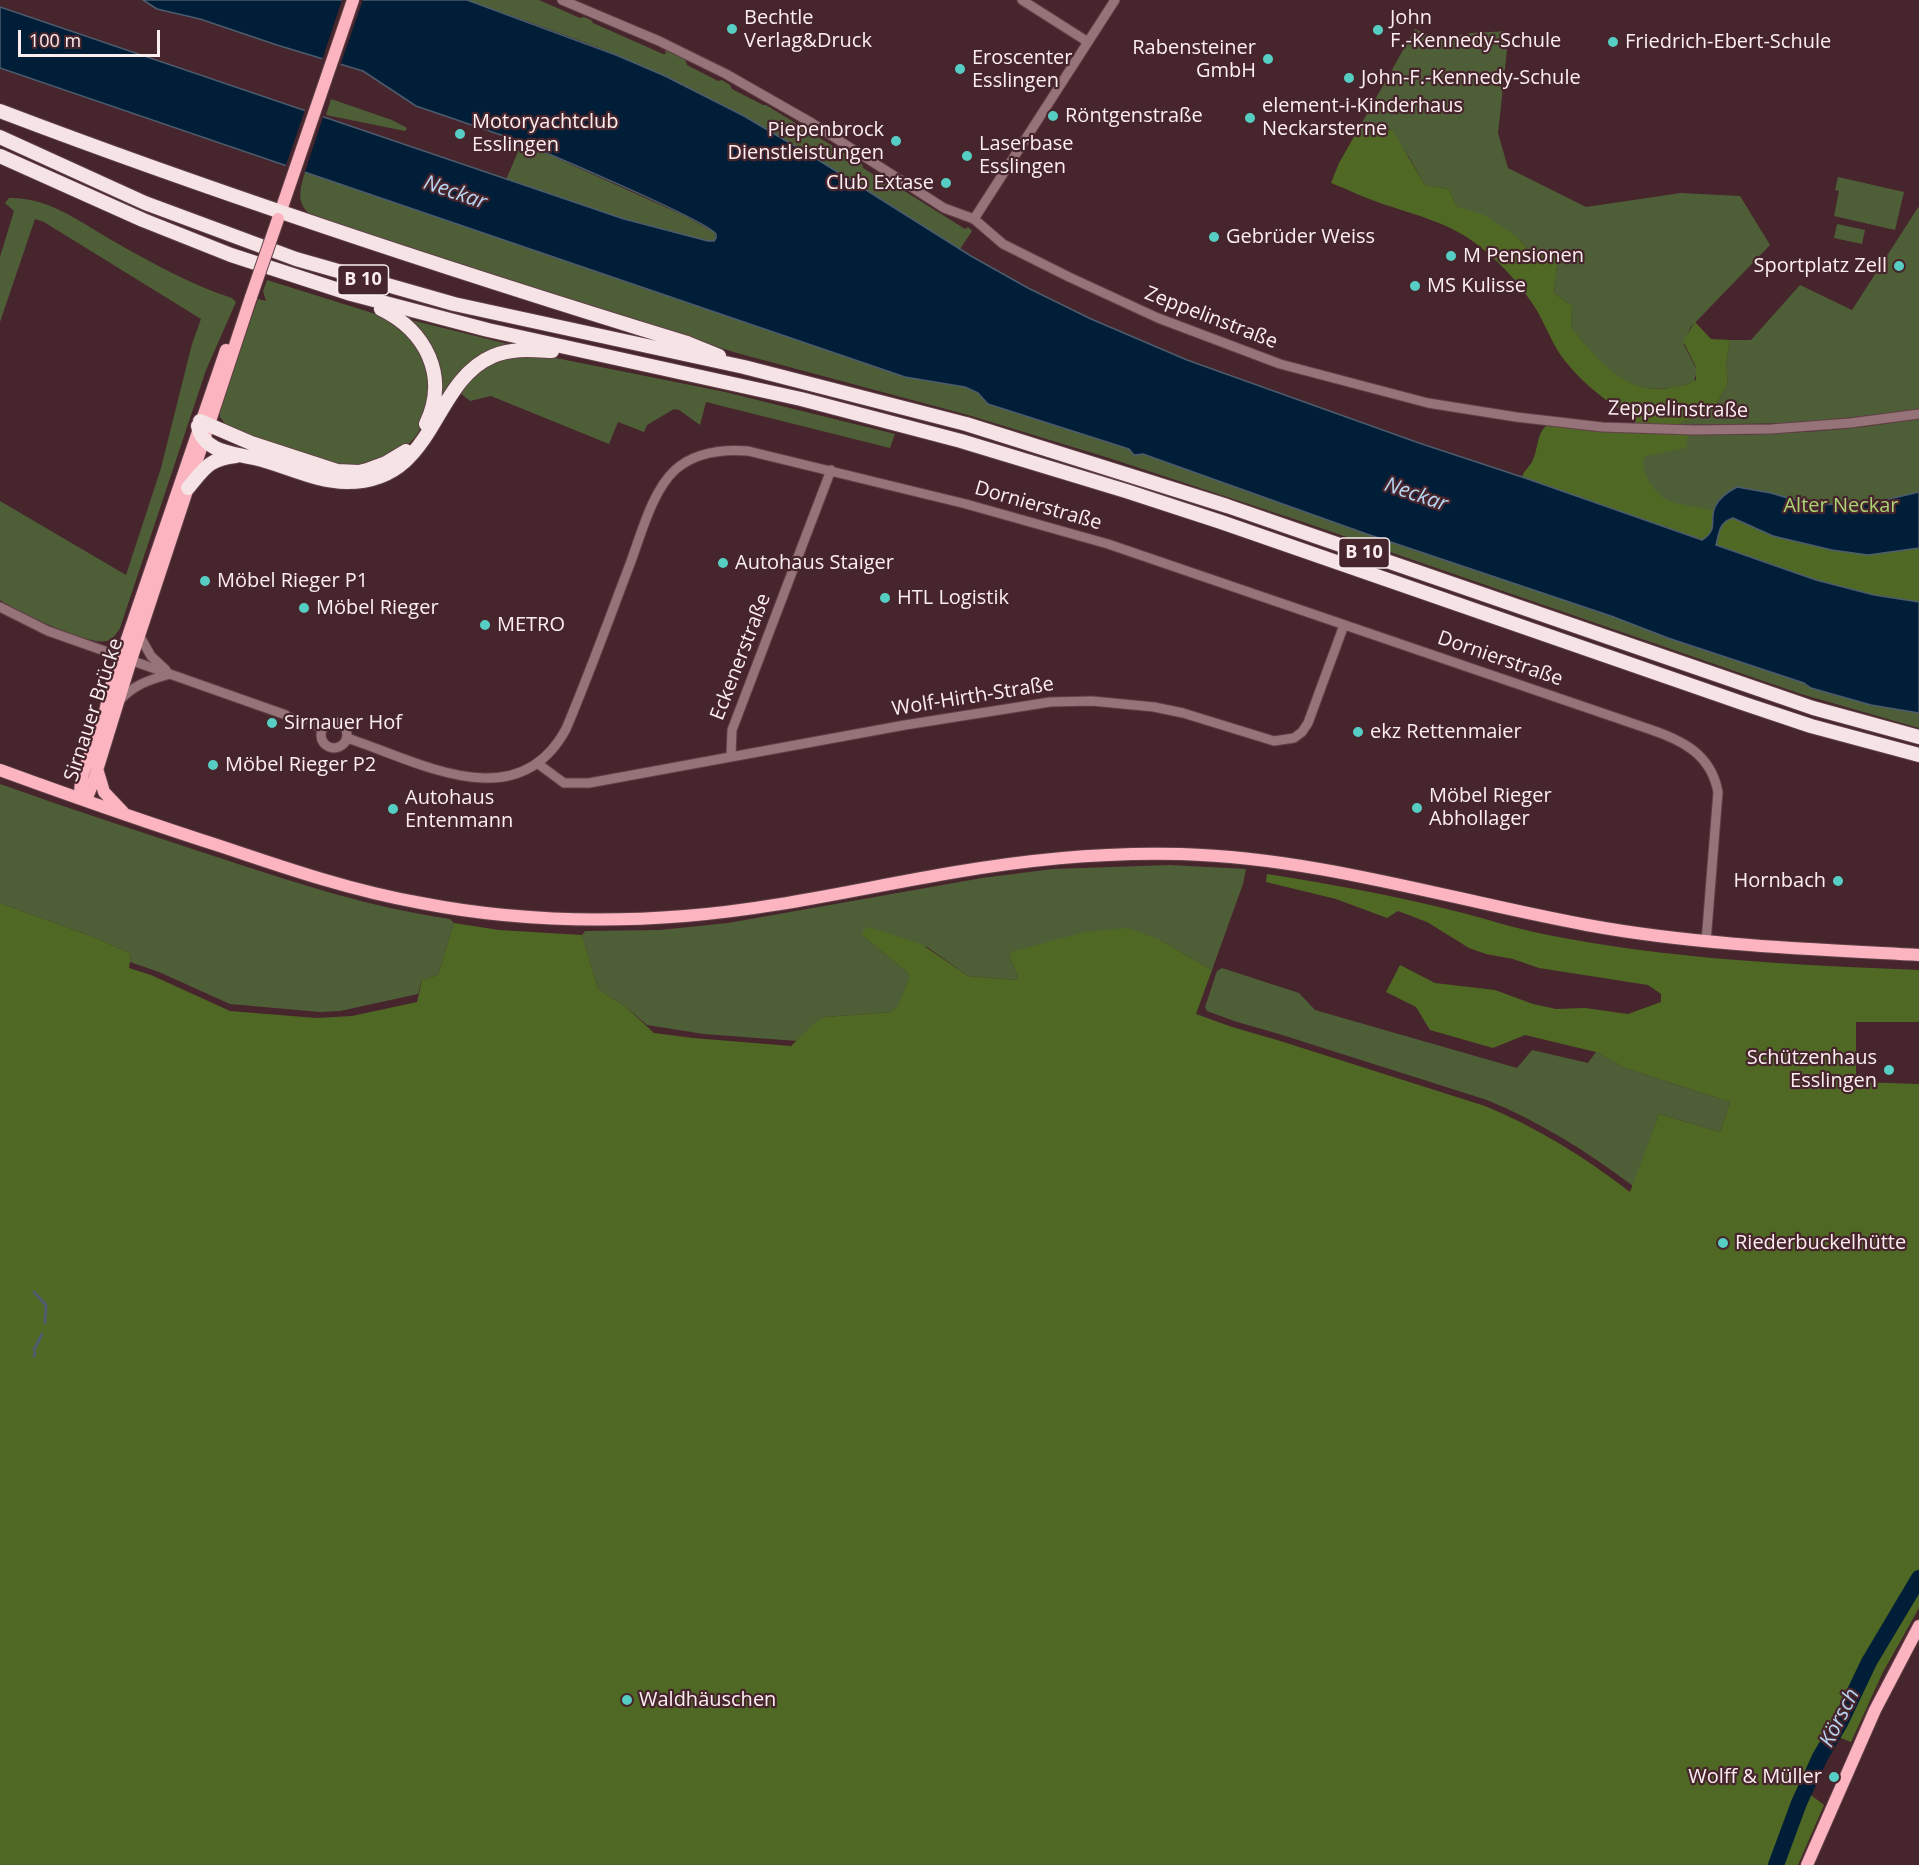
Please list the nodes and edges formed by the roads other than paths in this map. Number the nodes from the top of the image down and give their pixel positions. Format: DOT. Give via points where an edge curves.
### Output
graph roads {
  1 [pos="353,0"];
  2 [pos="562,0"];
  3 [pos="1022,0"];
  4 [pos="1115,0"];
  5 [pos="1088,42"];
  6 [pos="0,111"];
  7 [pos="0,137"];
  8 [pos="0,156"];
  9 [pos="279,215"];
  10 [pos="974,219"];
  11 [pos="351,294"];
  12 [pos="585,351"];
  13 [pos="744,368"];
  14 [pos="1919,414"];
  15 [pos="203,428"];
  16 [pos="242,455"];
  17 [pos="831,470"];
  18 [pos="188,488"];
  19 [pos="0,607"];
  20 [pos="1344,625"];
  21 [pos="139,635"];
  22 [pos="126,658"];
  23 [pos="170,674"];
  24 [pos="118,702"];
  25 [pos="286,715"];
  26 [pos="1919,737"];
  27 [pos="347,738"];
  28 [pos="1919,755"];
  29 [pos="730,756"];
  30 [pos="537,763"];
  31 [pos="92,768"];
  32 [pos="0,770"];
  33 [pos="48,788"];
  34 [pos="81,799"];
  35 [pos="126,815"];
  36 [pos="1706,942"];
  37 [pos="1919,955"];
  38 [pos="1919,1626"];
  39 [pos="1807,1865"];
  1 -- 9 [label="main road, Sirnauer Brücke"];
  2 -- 10 [label="street, Zeppelinstraße" via="726,74 812,123 944,208"];
  3 -- 5 [label="street"];
  4 -- 5 [label="street"];
  5 -- 10 [label="street"];
  6 -- 9 [label="highway"];
  7 -- 13 [label="highway, B 10" via="145,203 305,262 465,307"];
  8 -- 11 [label="highway, B 10" via="231,255"];
  9 -- 13 [label="highway" via="687,343"];
  9 -- 15 [label="main road, Sirnauer Brücke, bridge" via="251,297 224,354"];
  10 -- 14 [label="street, Zeppelinstraße" via="1003,244 1177,326 1280,364 1416,401 1584,425 1659,429 1780,428"];
  11 -- 12 [label="highway, B 10" via="448,321"];
  11 -- 15 [label="highway" via="412,329 433,366 433,408 424,429 404,453 367,470 337,471"];
  12 -- 16 [label="highway" via="521,350 484,361 459,385 411,456 395,470 378,477 355,482 331,481"];
  12 -- 28 [label="highway, B 10" via="801,399 1037,463 1745,704"];
  13 -- 26 [label="highway, B 10" via="887,403 1087,461 1751,688"];
  15 -- 16 [label="highway" via="216,449"];
  15 -- 18 [label="main road, Sirnauer Brücke"];
  15 -- 22 [label="main road, Sirnauer Brücke"];
  16 -- 18 [label="highway" via="210,462"];
  17 -- 20 [label="street, Dornierstraße" via="1108,544"];
  17 -- 29 [label="street, Eckenerstraße" via="732,730"];
  17 -- 30 [label="street, Dornierstraße" via="738,450 698,455 673,472 656,498 566,729"];
  18 -- 21 [label="main road, Sirnauer Brücke"];
  19 -- 22 [label="street" via="48,631"];
  20 -- 29 [label="street, Wolf-Hirth-Straße" via="1308,723 1288,741 1266,739 1154,707 1062,701"];
  20 -- 36 [label="street, Dornierstraße" via="1668,735 1699,754 1712,773 1718,792"];
  21 -- 22 [label="main road, Sirnauer Brücke"];
  21 -- 23 [label="street" via="151,656"];
  22 -- 23 [label="street"];
  22 -- 24 [label="main road, Sirnauer Brücke"];
  22 -- 31 [label="main road, Sirnauer Brücke" via="113,680"];
  23 -- 24 [label="street" via="142,682"];
  23 -- 25 [label="street"];
  24 -- 31 [label="main road, Sirnauer Brücke"];
  27 -- 30 [label="street, Dornierstraße" via="474,778 514,775"];
  29 -- 30 [label="street, Wolf-Hirth-Straße" via="581,784 561,782"];
  31 -- 33 [label="main road" via="70,784"];
  31 -- 34 [label="main road, Sirnauer Brücke" via="80,792"];
  31 -- 35 [label="main road" via="104,792"];
  32 -- 33 [label="main road"];
  33 -- 34 [label="main road"];
  34 -- 35 [label="main road"];
  35 -- 36 [label="main road" via="377,894 459,910 531,918 686,916 1017,863 1168,854 1315,867 1568,921"];
  36 -- 37 [label="main road"];
  38 -- 39 [label="main road" via="1884,1689"];
}
